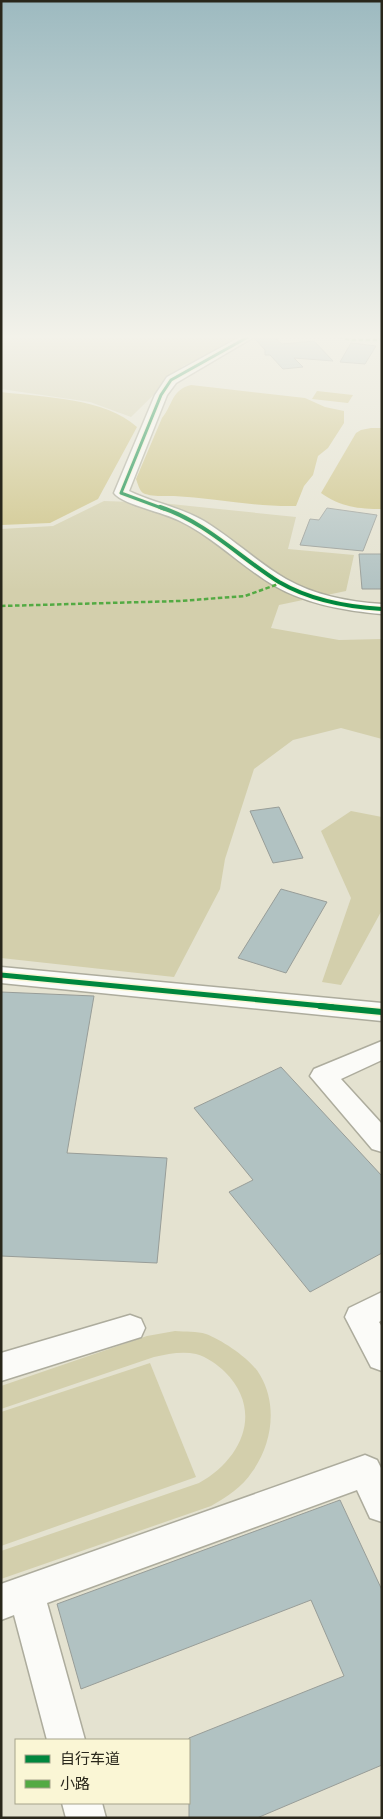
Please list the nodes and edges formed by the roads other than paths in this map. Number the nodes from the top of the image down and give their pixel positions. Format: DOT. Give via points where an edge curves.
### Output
graph roads {
  1 [pos="151,422"];
  2 [pos="382,609"];
  3 [pos="1,975"];
  4 [pos="382,1012"];
  5 [pos="382,1050"];
  6 [pos="382,1142"];
  7 [pos="382,1305"];
  8 [pos="130,1328"];
  9 [pos="382,1358"];
  10 [pos="1,1367"];
  11 [pos="382,1506"];
  12 [pos="14,1597"];
  13 [pos="66,1739"];
  14 [pos="82,1804"];
  15 [pos="86,1818"];
  1 -- 2 [label="street" via="122,493 185,517 281,583 327,600 365,609"];
  3 -- 4 [label="street"];
  5 -- 6 [label="street" via="323,1076"];
  7 -- 9 [label="street" via="360,1317"];
  8 -- 10 [label="street"];
  11 -- 12 [label="street" via="365,1471"];
  12 -- 13 [label="street"];
  14 -- 15 [label="street"];
}
